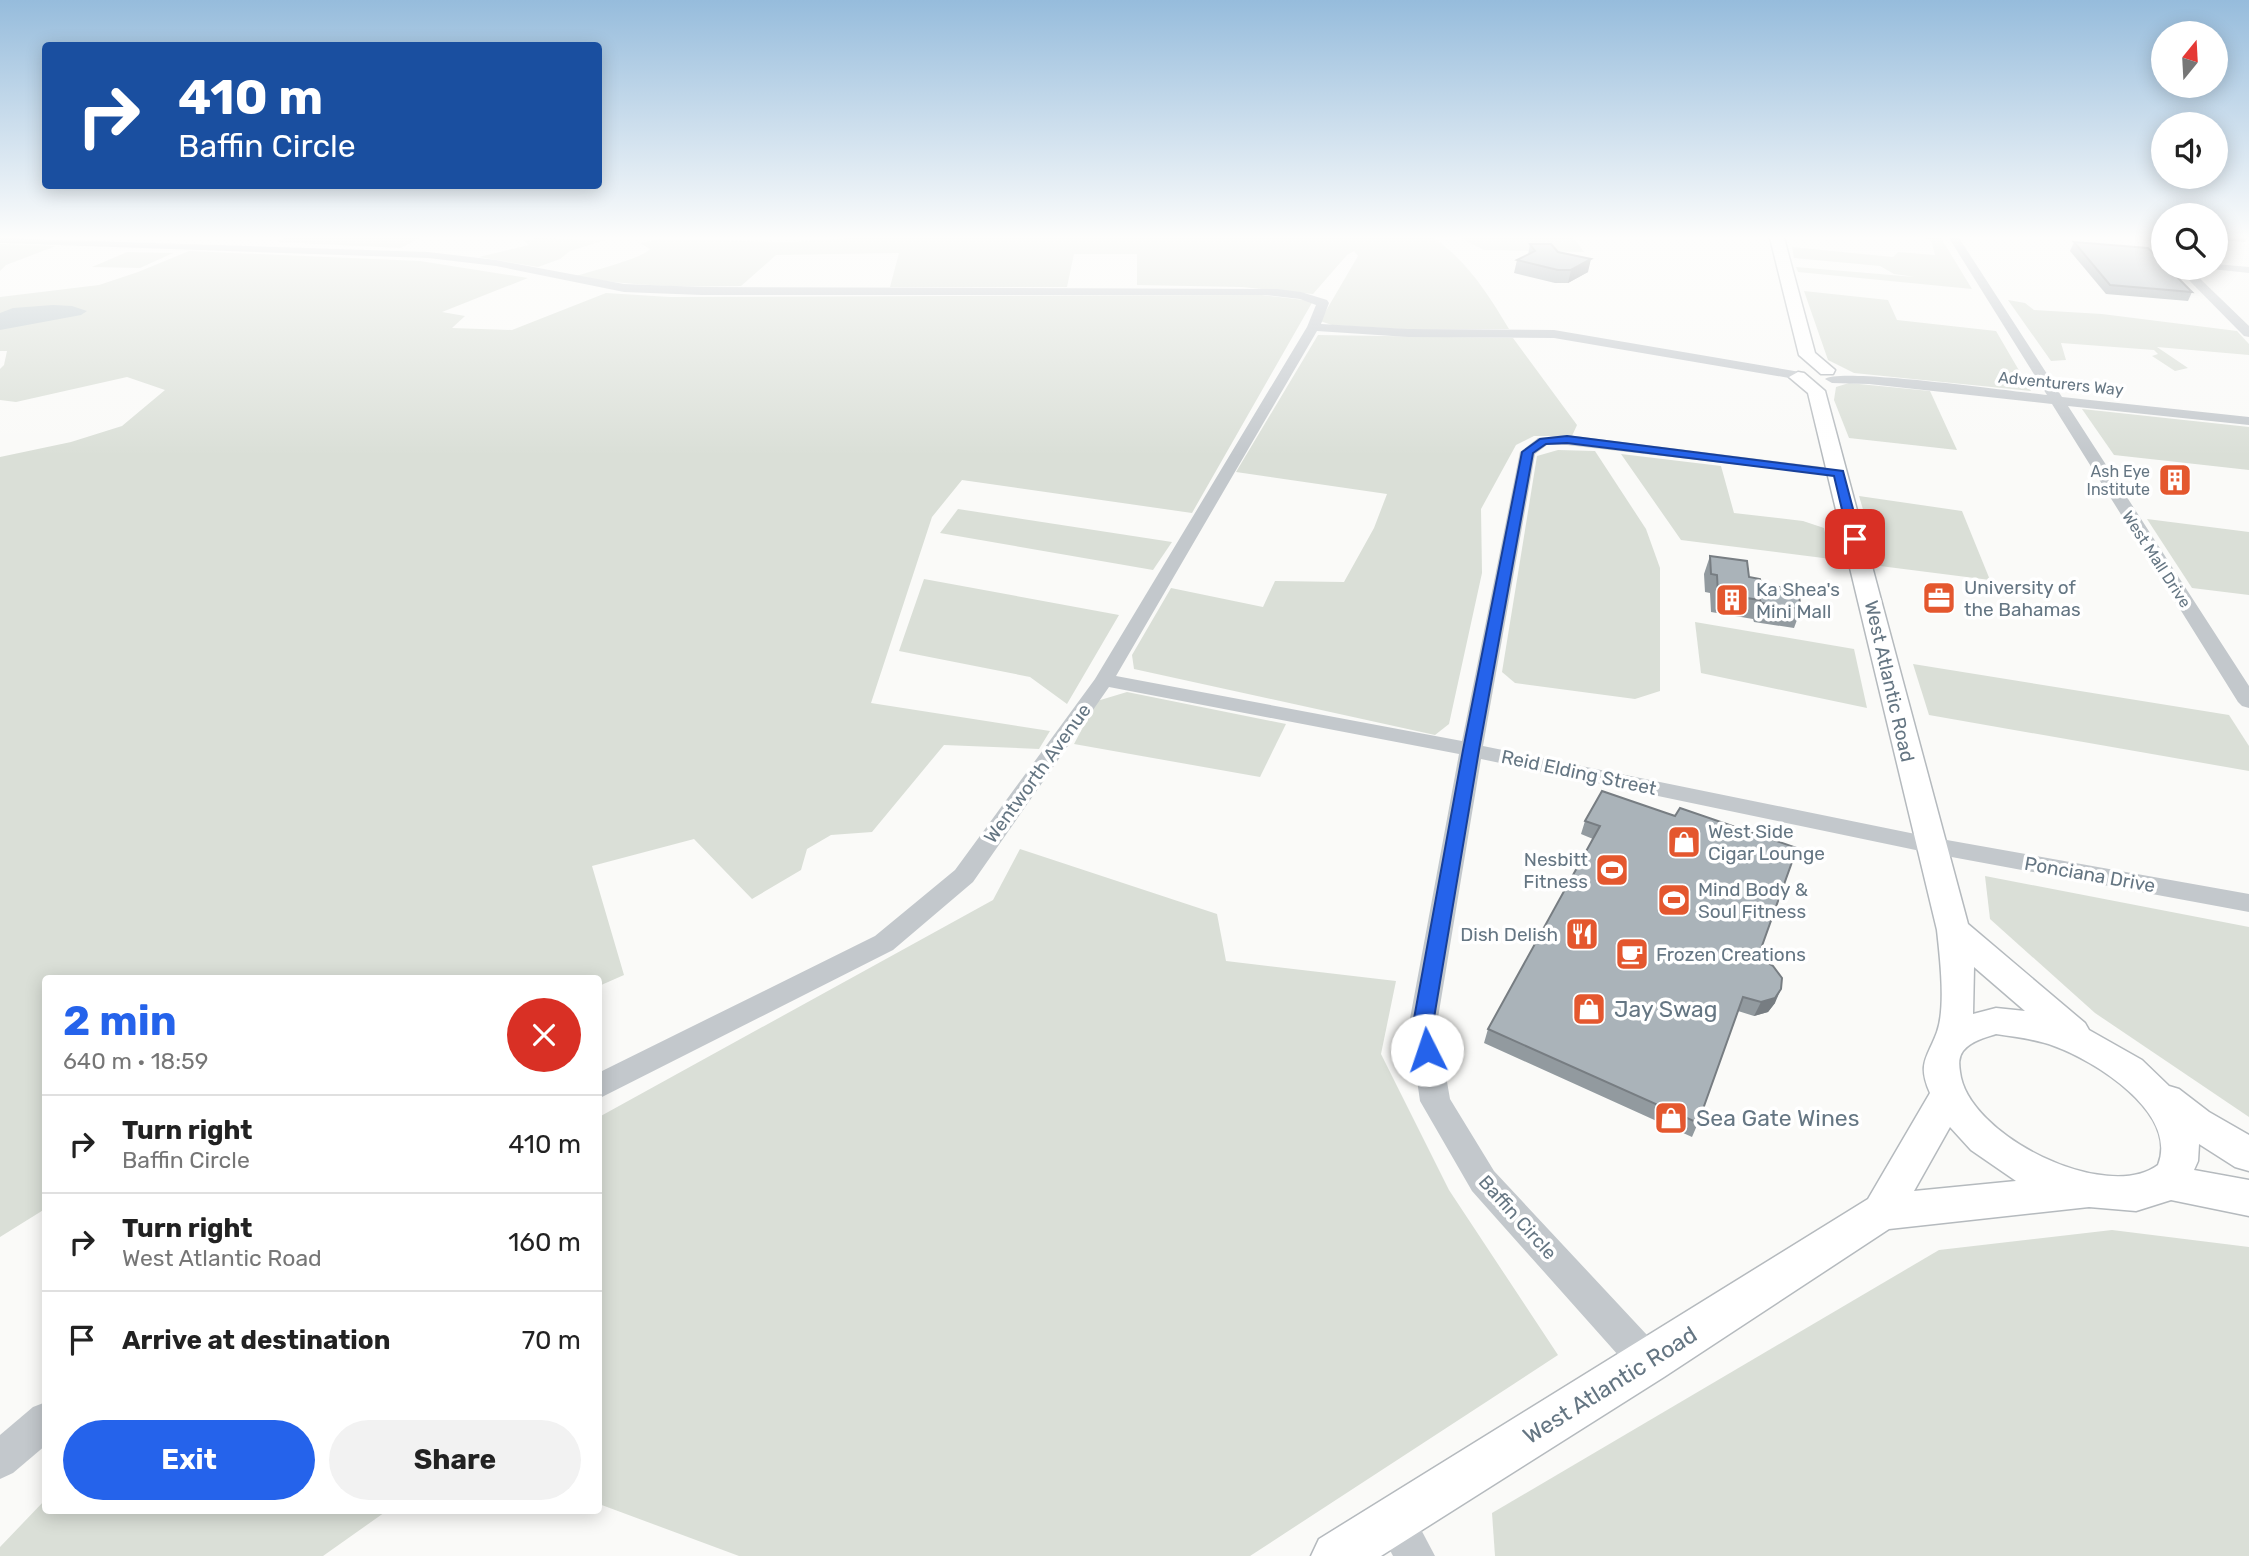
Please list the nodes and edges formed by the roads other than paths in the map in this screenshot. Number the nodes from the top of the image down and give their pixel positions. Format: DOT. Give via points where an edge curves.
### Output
graph roads {
  1 [pos="1320,311"];
  2 [pos="1796,311"];
  3 [pos="1998,311"];
  4 [pos="2226,311"];
  5 [pos="1313,327"];
  6 [pos="2249,333"];
  7 [pos="1812,373"];
  8 [pos="1868,380"];
  9 [pos="2059,400"];
  10 [pos="2249,421"];
  11 [pos="1839,474"];
  12 [pos="1104,680"];
  13 [pos="2249,702"];
  14 [pos="1471,750"];
  15 [pos="1930,845"];
  16 [pos="2249,903"];
  17 [pos="1953,930"];
  18 [pos="1954,1035"];
  19 [pos="2086,1043"];
  20 [pos="602,1085"];
  21 [pos="2147,1086"];
  22 [pos="1948,1094"];
  23 [pos="2249,1155"];
  24 [pos="2167,1182"];
  25 [pos="2087,1191"];
  26 [pos="2249,1198"];
  27 [pos="1882,1212"];
  28 [pos="1648,1362"];
  29 [pos="42,1423"];
  30 [pos="0,1460"];
  31 [pos="1405,1538"];
  32 [pos="1336,1556"];
  1 -- 5 [label="street, Wentworth Avenue"];
  2 -- 7 [label="main road, West Atlantic Road"];
  3 -- 9 [label="street, West Mall Drive"];
  4 -- 6 [label="street"];
  5 -- 7 [label="street, Adventurers Way" via="1554,334"];
  5 -- 12 [label="street, Wentworth Avenue"];
  7 -- 8 [label="street, Adventurers Way"];
  7 -- 11 [label="main road, West Atlantic Road"];
  8 -- 9 [label="street, Adventurers Way"];
  9 -- 10 [label="street, Adventurers Way"];
  9 -- 13 [label="street, West Mall Drive"];
  11 -- 14 [label="street, Baffin Circle" via="1567,440 1544,441 1528,452"];
  11 -- 15 [label="main road, West Atlantic Road"];
  12 -- 14 [label="street, Reid Elding Street"];
  12 -- 20 [label="street, Wentworth Avenue" via="964,876 884,943"];
  14 -- 15 [label="street, Reid Elding Street"];
  14 -- 28 [label="street, Baffin Circle" via="1423,1024 1435,1101 1483,1181"];
  15 -- 16 [label="street, Ponciana Drive"];
  15 -- 17 [label="main road, West Atlantic Road"];
  17 -- 18 [label="main road, West Atlantic Road" via="1959,977"];
  17 -- 19 [label="main road"];
  18 -- 19 [label="main road" via="1996,1021 2044,1028"];
  18 -- 22 [label="main road, West Atlantic Road" via="1941,1060"];
  19 -- 21 [label="main road"];
  21 -- 23 [label="main road"];
  21 -- 24 [label="main road" via="2169,1112 2180,1139 2180,1163"];
  22 -- 25 [label="main road" via="1969,1124 2002,1153 2043,1176"];
  22 -- 27 [label="main road, West Atlantic Road"];
  24 -- 25 [label="main road" via="2147,1192"];
  24 -- 26 [label="main road"];
  25 -- 27 [label="main road, West Atlantic Road"];
  27 -- 28 [label="main road, West Atlantic Road"];
  28 -- 31 [label="main road, West Atlantic Road"];
  29 -- 30 [label="street"];
  31 -- 32 [label="main road, West Atlantic Road"];
}
